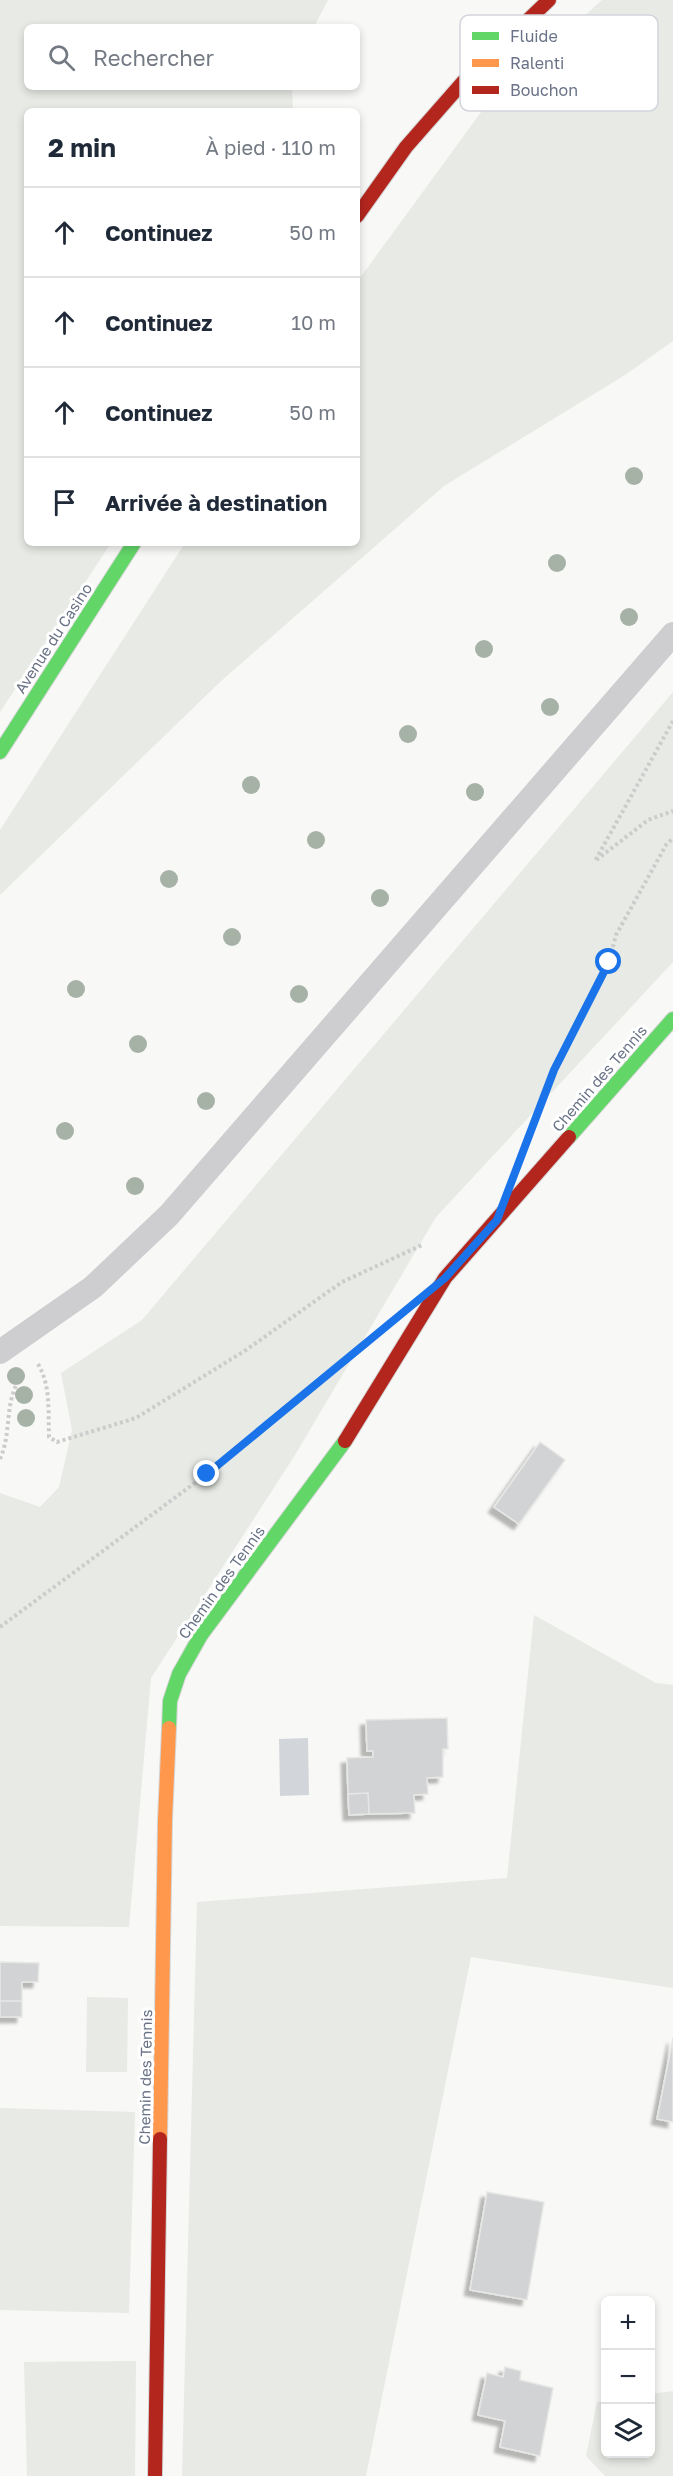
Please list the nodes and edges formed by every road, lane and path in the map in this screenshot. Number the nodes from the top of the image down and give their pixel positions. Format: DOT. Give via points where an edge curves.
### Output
graph roads {
  1 [pos="549,0"];
  2 [pos="533,15"];
  3 [pos="460,85"];
  4 [pos="360,212"];
  5 [pos="132,546"];
  6 [pos="673,634"];
  7 [pos="673,721"];
  8 [pos="0,752"];
  9 [pos="673,811"];
  10 [pos="673,838"];
  11 [pos="673,1019"];
  12 [pos="533,1124"];
  13 [pos="342,1282"];
  14 [pos="0,1352"];
  15 [pos="353,1353"];
  16 [pos="33,1356"];
  17 [pos="22,1375"];
  18 [pos="0,1459"];
  19 [pos="0,1627"];
  20 [pos="155,2476"];
  1 -- 2 [label="street"];
  3 -- 4 [label="street" via="406,147"];
  5 -- 8 [label="street, Avenue du Casino"];
  6 -- 14 [label="lane" via="169,1215 93,1287"];
  7 -- 9 [label="path" via="594,861 648,820"];
  10 -- 12 [label="path" via="616,935 609,962 554,1070"];
  11 -- 20 [label="street, Chemin des Tennis" via="445,1278 340,1449 201,1635 174,1685 165,1820"];
  13 -- 16 [label="path" via="246,1350 136,1418 57,1442 49,1437 48,1391"];
  15 -- 19 [label="path" via="207,1474"];
  17 -- 18 [label="path" via="10,1394 7,1443"];
}
